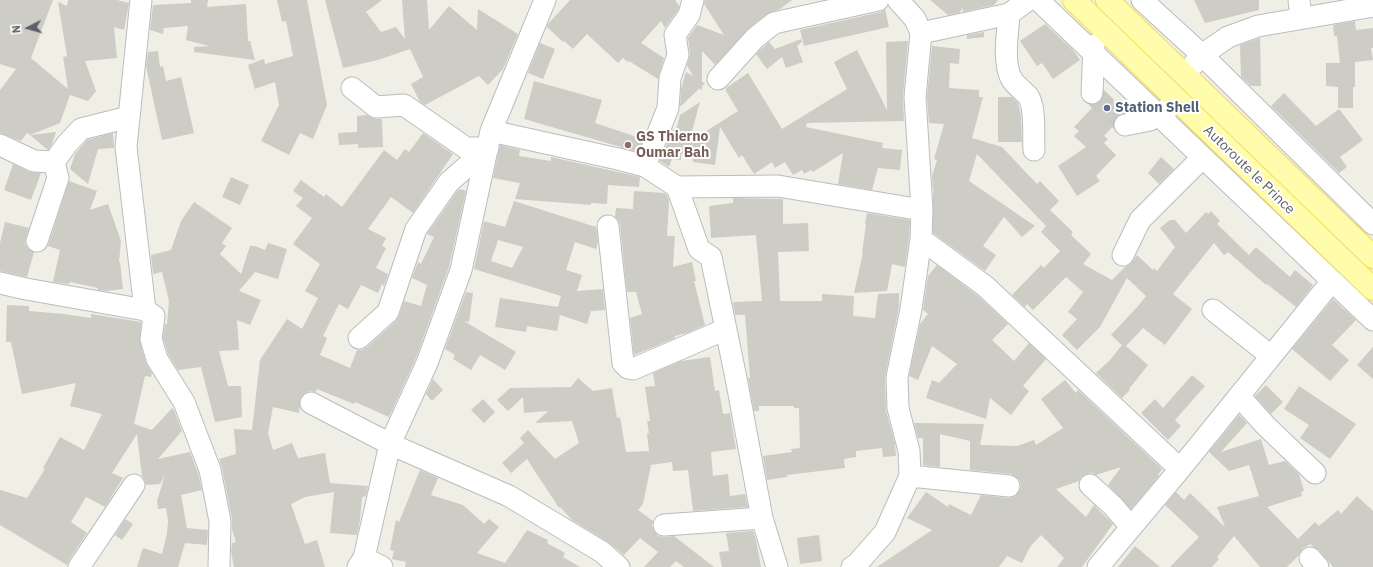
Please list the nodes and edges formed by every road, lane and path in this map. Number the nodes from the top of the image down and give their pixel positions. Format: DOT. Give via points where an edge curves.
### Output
graph roads {
  1 [pos="141,0"];
  2 [pos="545,0"];
  3 [pos="693,0"];
  4 [pos="878,0"];
  5 [pos="898,0"];
  6 [pos="1028,0"];
  7 [pos="1038,0"];
  8 [pos="1074,0"];
  9 [pos="1107,0"];
  10 [pos="1142,0"];
  11 [pos="1373,6"];
  12 [pos="1300,9"];
  13 [pos="1009,14"];
  14 [pos="1095,20"];
  15 [pos="921,33"];
  16 [pos="1094,53"];
  17 [pos="1202,55"];
  18 [pos="1184,75"];
  19 [pos="718,79"];
  20 [pos="352,88"];
  21 [pos="1092,93"];
  22 [pos="1179,102"];
  23 [pos="1159,114"];
  24 [pos="129,116"];
  25 [pos="1124,125"];
  26 [pos="489,139"];
  27 [pos="0,145"];
  28 [pos="1034,150"];
  29 [pos="1202,158"];
  30 [pos="54,162"];
  31 [pos="645,166"];
  32 [pos="1286,173"];
  33 [pos="677,188"];
  34 [pos="922,210"];
  35 [pos="1373,224"];
  36 [pos="608,226"];
  37 [pos="921,239"];
  38 [pos="37,241"];
  39 [pos="1122,255"];
  40 [pos="1373,257"];
  41 [pos="1332,280"];
  42 [pos="0,283"];
  43 [pos="1373,289"];
  44 [pos="145,310"];
  45 [pos="1213,310"];
  46 [pos="1373,320"];
  47 [pos="726,329"];
  48 [pos="359,338"];
  49 [pos="1271,356"];
  50 [pos="1239,396"];
  51 [pos="311,403"];
  52 [pos="390,444"];
  53 [pos="1180,469"];
  54 [pos="1315,473"];
  55 [pos="910,476"];
  56 [pos="134,485"];
  57 [pos="1090,485"];
  58 [pos="1009,486"];
  59 [pos="762,518"];
  60 [pos="664,525"];
  61 [pos="1131,527"];
  62 [pos="368,564"];
  63 [pos="79,567"];
  64 [pos="219,567"];
  65 [pos="619,567"];
  66 [pos="777,567"];
  67 [pos="852,567"];
  68 [pos="1098,567"];
  1 -- 24 [label="street"];
  2 -- 26 [label="street"];
  3 -- 31 [label="street" via="689,15 675,35 678,55 670,78 668,108"];
  4 -- 19 [label="street" via="774,23 755,38"];
  5 -- 15 [label="street" via="915,19"];
  6 -- 13 [label="street"];
  7 -- 16 [label="street"];
  8 -- 14 [label="main road, Autoroute le Prince"];
  9 -- 18 [label="main road, Autoroute le Prince"];
  10 -- 17 [label="street"];
  11 -- 12 [label="street"];
  12 -- 17 [label="street" via="1228,37"];
  13 -- 15 [label="street"];
  13 -- 28 [label="street" via="1006,53 1008,70 1013,83 1028,96 1033,107"];
  14 -- 16 [label="street"];
  14 -- 22 [label="main road, Autoroute le Prince"];
  15 -- 34 [label="street" via="915,97"];
  16 -- 21 [label="street"];
  16 -- 23 [label="street"];
  17 -- 18 [label="street"];
  17 -- 35 [label="street"];
  18 -- 32 [label="main road, Autoroute le Prince"];
  20 -- 26 [label="street" via="376,107 404,105 466,148"];
  22 -- 23 [label="street"];
  22 -- 43 [label="main road, Autoroute le Prince"];
  23 -- 25 [label="street" via="1150,120"];
  23 -- 29 [label="street"];
  24 -- 30 [label="street" via="81,128"];
  24 -- 44 [label="street" via="126,148"];
  26 -- 31 [label="street" via="618,159"];
  26 -- 48 [label="street" via="449,182 416,229 388,312"];
  26 -- 52 [label="street" via="461,270 427,363"];
  27 -- 30 [label="street" via="34,161"];
  29 -- 39 [label="street" via="1140,220"];
  29 -- 41 [label="street"];
  30 -- 38 [label="street" via="58,178"];
  31 -- 33 [label="street"];
  32 -- 35 [label="street" via="1350,213"];
  32 -- 40 [label="main road, Autoroute le Prince"];
  33 -- 34 [label="street" via="778,186"];
  33 -- 47 [label="street" via="699,249 711,258"];
  34 -- 37 [label="street"];
  36 -- 47 [label="street" via="623,363 628,368 632,369"];
  37 -- 53 [label="street" via="985,286"];
  37 -- 55 [label="street" via="911,309 897,377 898,408 909,451"];
  41 -- 46 [label="street"];
  41 -- 49 [label="street"];
  42 -- 44 [label="street"];
  44 -- 64 [label="street" via="154,316 151,339 157,359 184,402 210,470 220,521"];
  45 -- 49 [label="street"];
  47 -- 59 [label="street"];
  49 -- 50 [label="street"];
  50 -- 53 [label="street"];
  50 -- 54 [label="street"];
  51 -- 52 [label="street"];
  52 -- 62 [label="street"];
  52 -- 65 [label="street" via="509,496 602,552"];
  53 -- 61 [label="street"];
  55 -- 58 [label="street"];
  55 -- 67 [label="street" via="886,532"];
  56 -- 63 [label="street"];
  57 -- 61 [label="street"];
  59 -- 60 [label="street"];
  59 -- 66 [label="street"];
  61 -- 68 [label="street"];
}
